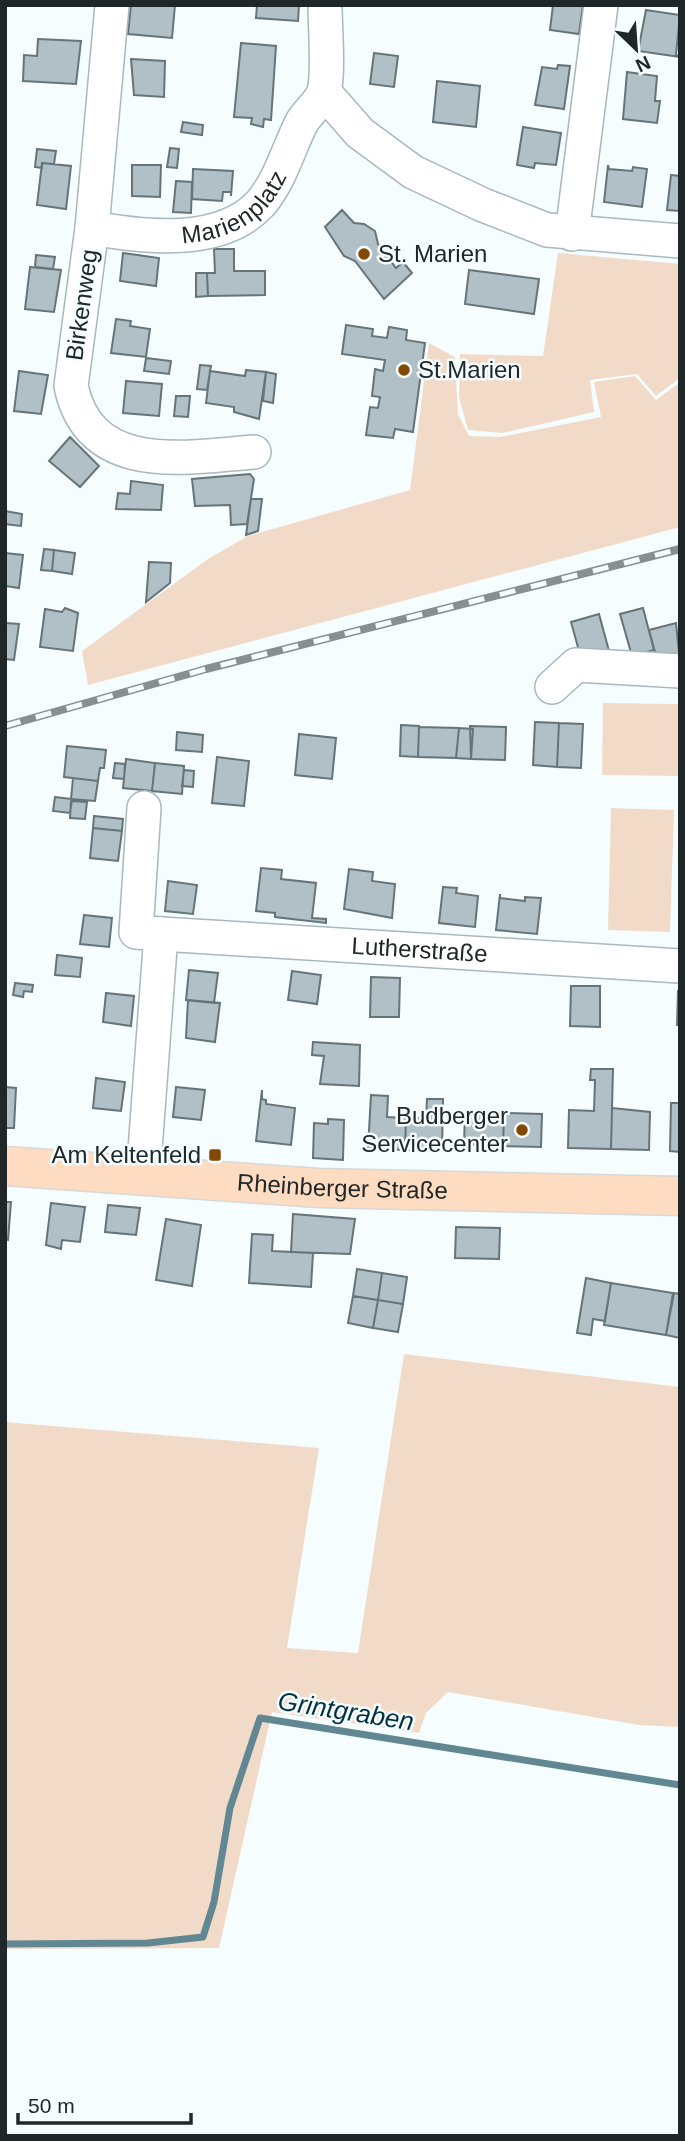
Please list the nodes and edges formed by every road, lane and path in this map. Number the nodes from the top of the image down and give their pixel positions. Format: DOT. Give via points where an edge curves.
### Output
graph roads {
  1 [pos="111,5"];
  2 [pos="325,5"];
  3 [pos="601,5"];
  4 [pos="324,92"];
  5 [pos="92,228"];
  6 [pos="572,234"];
  7 [pos="680,241"];
  8 [pos="254,452"];
  9 [pos="680,671"];
  10 [pos="552,687"];
  11 [pos="144,808"];
  12 [pos="161,934"];
  13 [pos="680,966"];
  14 [pos="5,1166"];
  15 [pos="143,1177"];
  16 [pos="680,1196"];
  1 -- 5 [label="street, Birkenweg"];
  2 -- 4 [label="street"];
  3 -- 6 [label="street"];
  4 -- 5 [label="street, Marienplatz" via="303,121 284,167 260,204 239,219 178,237 142,237"];
  4 -- 6 [label="street" via="360,133 413,172 547,230"];
  5 -- 8 [label="street, Birkenweg" via="71,386 79,412 110,443 131,454 157,458"];
  6 -- 7 [label="street"];
  9 -- 10 [label="street" via="576,665"];
  11 -- 12 [label="street" via="136,932"];
  12 -- 13 [label="street, Lutherstraße"];
  12 -- 15 [label="street"];
  14 -- 15 [label="main road, Rheinberger Straße"];
  15 -- 16 [label="main road, Rheinberger Straße" via="319,1188"];
}
